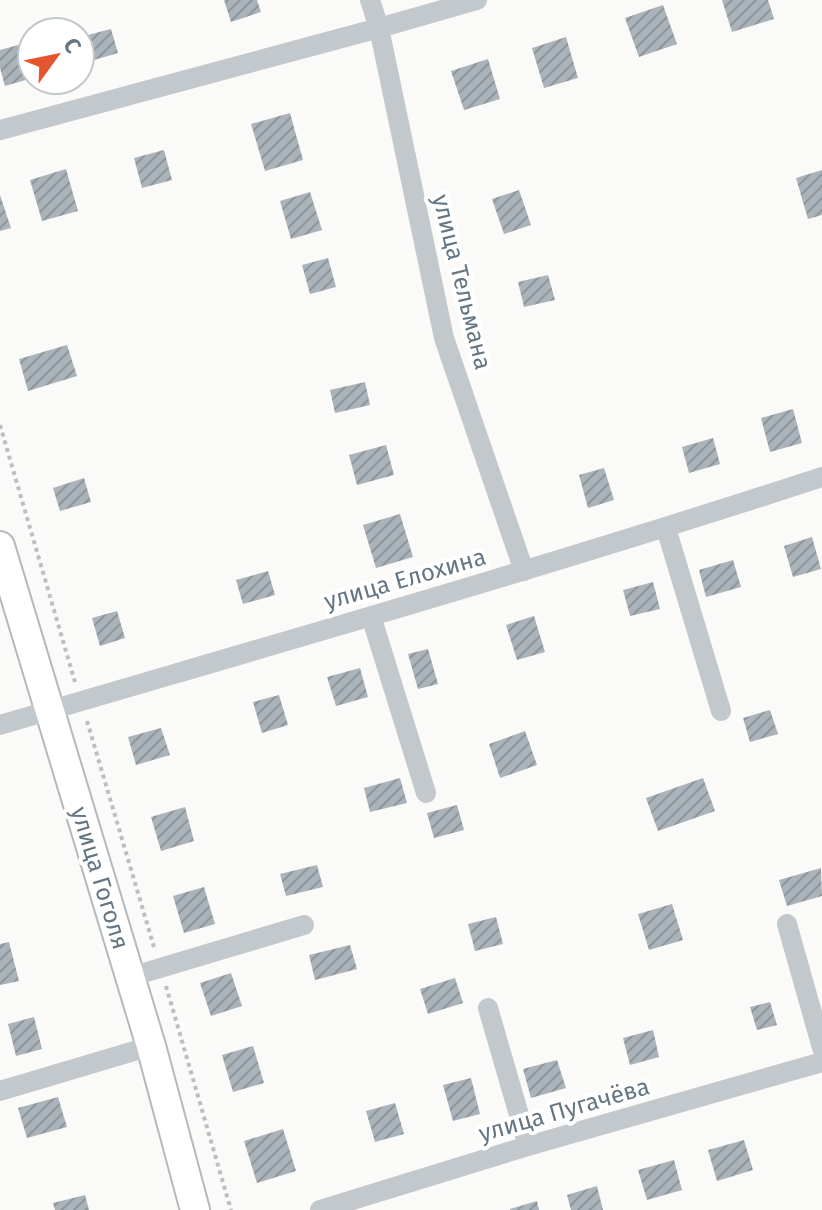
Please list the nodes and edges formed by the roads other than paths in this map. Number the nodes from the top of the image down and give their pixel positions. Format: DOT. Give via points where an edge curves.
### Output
graph roads {
  1 [pos="370,0"];
  2 [pos="477,0"];
  3 [pos="379,28"];
  4 [pos="0,130"];
  5 [pos="822,477"];
  6 [pos="666,528"];
  7 [pos="0,546"];
  8 [pos="524,571"];
  9 [pos="371,616"];
  10 [pos="49,711"];
  11 [pos="721,711"];
  12 [pos="0,725"];
  13 [pos="426,793"];
  14 [pos="787,924"];
  15 [pos="304,925"];
  16 [pos="130,977"];
  17 [pos="488,1008"];
  18 [pos="151,1046"];
  19 [pos="822,1048"];
  20 [pos="822,1062"];
  21 [pos="0,1091"];
  22 [pos="528,1146"];
  23 [pos="195,1210"];
  24 [pos="320,1210"];
  1 -- 3 [label="street, улица Тельмана"];
  2 -- 3 [label="street"];
  3 -- 4 [label="street"];
  3 -- 8 [label="street, улица Тельмана" via="444,338"];
  5 -- 6 [label="street, улица Елохина"];
  6 -- 8 [label="street, улица Елохина"];
  6 -- 11 [label="street"];
  7 -- 10 [label="street, улица Гоголя"];
  8 -- 9 [label="street, улица Елохина"];
  9 -- 10 [label="street, улица Елохина"];
  9 -- 13 [label="street"];
  10 -- 12 [label="street, улица Елохина"];
  10 -- 16 [label="street, улица Гоголя"];
  14 -- 19 [label="street"];
  15 -- 16 [label="street"];
  16 -- 18 [label="street, улица Гоголя"];
  17 -- 22 [label="street"];
  18 -- 21 [label="street"];
  18 -- 23 [label="street, улица Гоголя"];
  20 -- 22 [label="street, улица Пугачёва"];
  22 -- 24 [label="street, улица Пугачёва"];
}
